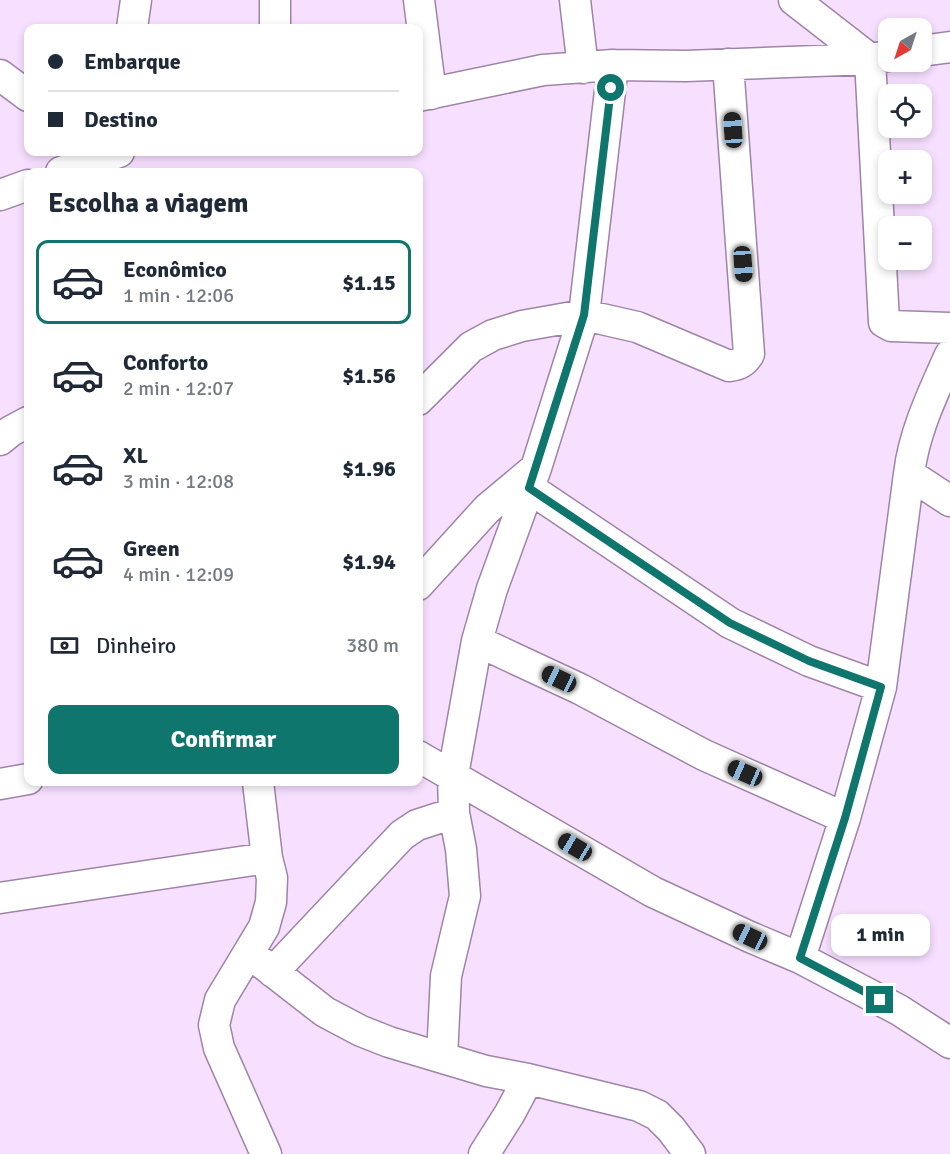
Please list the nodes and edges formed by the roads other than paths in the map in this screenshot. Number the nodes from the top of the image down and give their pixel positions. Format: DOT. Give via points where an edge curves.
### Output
graph roads {
  1 [pos="136,0"];
  2 [pos="275,0"];
  3 [pos="420,0"];
  4 [pos="575,0"];
  5 [pos="794,0"];
  6 [pos="133,24"];
  7 [pos="275,24"];
  8 [pos="421,24"];
  9 [pos="950,47"];
  10 [pos="932,49"];
  11 [pos="878,56"];
  12 [pos="423,57"];
  13 [pos="878,57"];
  14 [pos="728,64"];
  15 [pos="614,65"];
  16 [pos="583,68"];
  17 [pos="879,72"];
  18 [pos="0,75"];
  19 [pos="24,93"];
  20 [pos="425,95"];
  21 [pos="107,156"];
  22 [pos="73,168"];
  23 [pos="24,186"];
  24 [pos="0,195"];
  25 [pos="584,315"];
  26 [pos="950,328"];
  27 [pos="950,355"];
  28 [pos="423,395"];
  29 [pos="24,424"];
  30 [pos="0,440"];
  31 [pos="909,474"];
  32 [pos="533,478"];
  33 [pos="950,501"];
  34 [pos="423,579"];
  35 [pos="477,642"];
  36 [pos="881,687"];
  37 [pos="423,759"];
  38 [pos="453,775"];
  39 [pos="24,780"];
  40 [pos="0,784"];
  41 [pos="258,786"];
  42 [pos="454,813"];
  43 [pos="845,818"];
  44 [pos="267,858"];
  45 [pos="0,898"];
  46 [pos="249,953"];
  47 [pos="800,958"];
  48 [pos="273,972"];
  49 [pos="947,1033"];
  50 [pos="442,1057"];
  51 [pos="528,1079"];
  52 [pos="266,1154"];
  53 [pos="484,1154"];
  54 [pos="690,1154"];
  1 -- 6 [label="street"];
  2 -- 7 [label="street"];
  3 -- 8 [label="street"];
  4 -- 16 [label="street"];
  5 -- 11 [label="street"];
  9 -- 10 [label="street"];
  12 -- 20 [label="street"];
  13 -- 14 [label="street"];
  14 -- 15 [label="street"];
  14 -- 25 [label="street" via="749,354 737,365 729,366 637,327"];
  15 -- 16 [label="street"];
  15 -- 25 [label="street"];
  16 -- 20 [label="street" via="543,70"];
  17 -- 26 [label="street" via="884,322 891,326"];
  18 -- 19 [label="street"];
  21 -- 22 [label="street"];
  23 -- 24 [label="street"];
  25 -- 28 [label="street" via="493,335 471,347"];
  25 -- 32 [label="street"];
  27 -- 31 [label="street" via="912,452"];
  29 -- 30 [label="street"];
  31 -- 33 [label="street"];
  31 -- 36 [label="street"];
  32 -- 34 [label="street" via="487,509"];
  32 -- 35 [label="street"];
  32 -- 36 [label="street" via="730,623 809,661"];
  35 -- 38 [label="street"];
  35 -- 43 [label="street" via="580,689 705,755"];
  36 -- 43 [label="street"];
  37 -- 38 [label="street"];
  38 -- 42 [label="street"];
  38 -- 47 [label="street" via="652,892"];
  39 -- 40 [label="street"];
  41 -- 44 [label="street"];
  42 -- 48 [label="street" via="417,825 402,835"];
  42 -- 50 [label="street" via="465,896 446,976"];
  43 -- 47 [label="street"];
  44 -- 45 [label="street"];
  44 -- 46 [label="street" via="272,878 271,902 264,927"];
  46 -- 48 [label="street"];
  46 -- 52 [label="street" via="220,1000 214,1025 219,1048"];
  47 -- 49 [label="street"];
  48 -- 50 [label="street" via="325,1012 361,1031"];
  50 -- 51 [label="street"];
  51 -- 53 [label="street"];
  51 -- 54 [label="street" via="639,1106 671,1129"];
}
